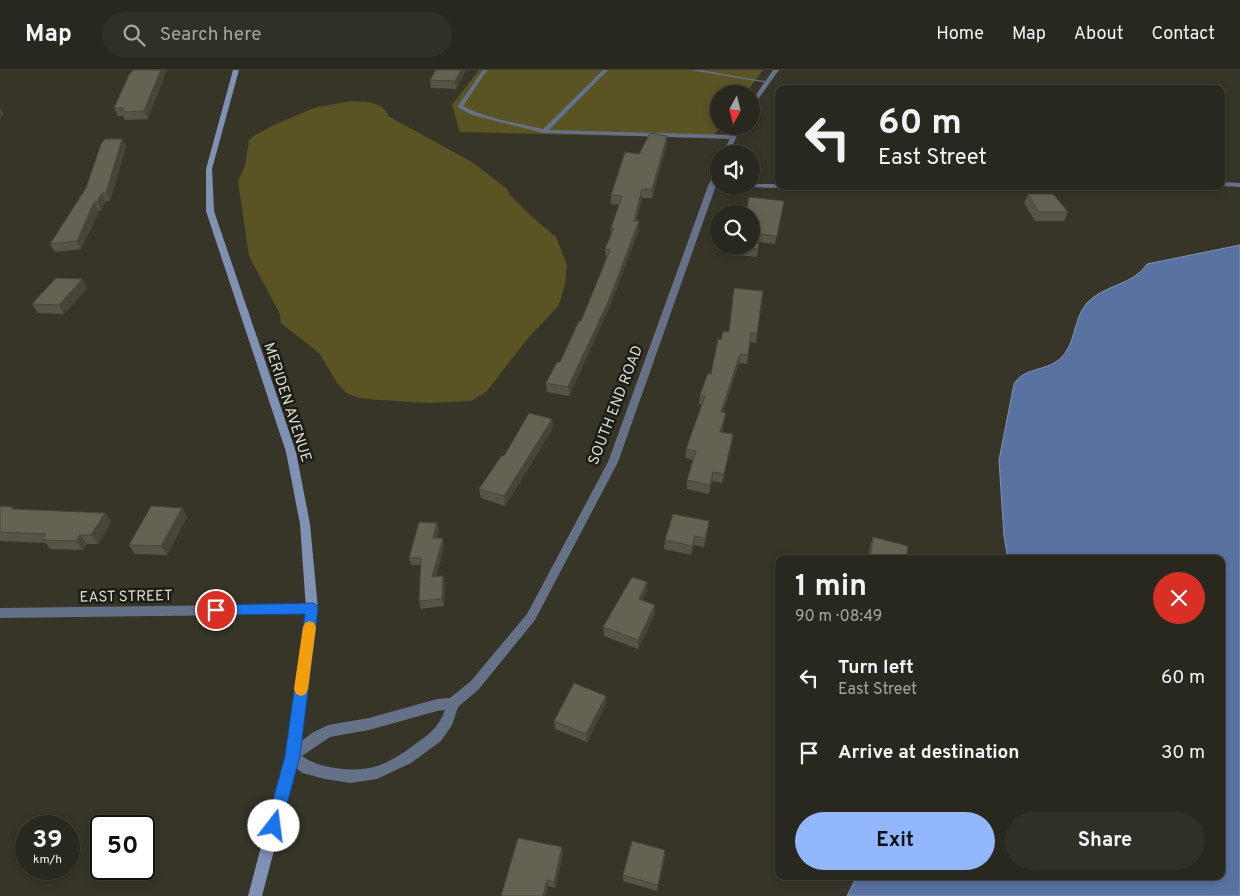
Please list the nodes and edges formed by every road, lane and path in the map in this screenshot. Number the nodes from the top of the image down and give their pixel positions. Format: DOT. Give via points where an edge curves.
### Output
graph roads {
  1 [pos="236,70"];
  2 [pos="484,70"];
  3 [pos="606,70"];
  4 [pos="692,70"];
  5 [pos="776,70"];
  6 [pos="768,82"];
  7 [pos="760,94"];
  8 [pos="544,131"];
  9 [pos="734,135"];
  10 [pos="733,138"];
  11 [pos="730,145"];
  12 [pos="1225,184"];
  13 [pos="1240,185"];
  14 [pos="760,186"];
  15 [pos="775,186"];
  16 [pos="710,189"];
  17 [pos="312,609"];
  18 [pos="0,613"];
  19 [pos="453,704"];
  20 [pos="292,756"];
  21 [pos="255,896"];
  1 -- 17 [label="main road, MERIDEN AVENUE" via="209,169 210,211 291,452 305,524"];
  2 -- 8 [label="lane" via="460,107 474,114"];
  3 -- 8 [label="lane"];
  4 -- 6 [label="lane"];
  5 -- 6 [label="street"];
  6 -- 7 [label="street"];
  8 -- 10 [label="lane"];
  9 -- 10 [label="street"];
  10 -- 11 [label="street"];
  12 -- 13 [label="street"];
  14 -- 15 [label="street"];
  16 -- 19 [label="street, SOUTH END ROAD" via="613,462 531,617 475,685"];
  17 -- 18 [label="street, EAST STREET"];
  17 -- 20 [label="main road, MERIDEN AVENUE"];
  19 -- 20 [label="street" via="424,707 369,724 328,731"];
  19 -- 20 [label="street, SOUTH END ROAD" via="448,721 436,737 406,758 377,772 350,776 325,773 307,768"];
  20 -- 21 [label="main road, MERIDEN AVENUE"];
}
